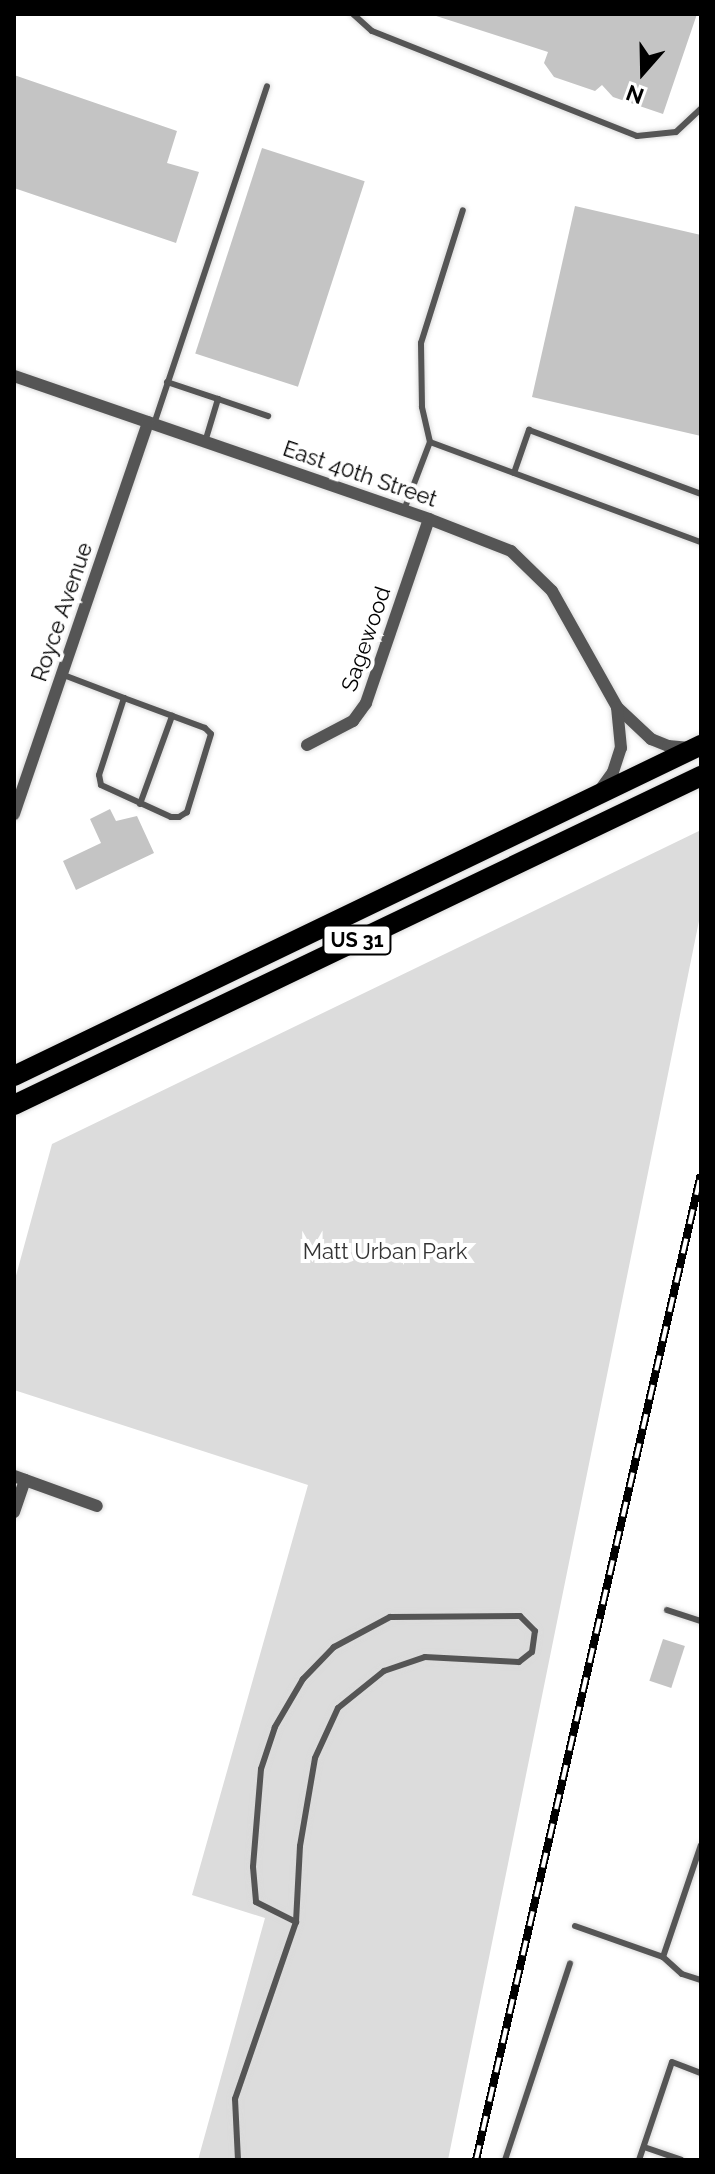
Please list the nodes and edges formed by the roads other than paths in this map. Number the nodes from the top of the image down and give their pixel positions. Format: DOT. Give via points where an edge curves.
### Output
graph roads {
  1 [pos="353,14"];
  2 [pos="267,86"];
  3 [pos="701,109"];
  4 [pos="463,210"];
  5 [pos="14,376"];
  6 [pos="167,382"];
  7 [pos="218,399"];
  8 [pos="268,416"];
  9 [pos="151,423"];
  10 [pos="205,442"];
  11 [pos="430,442"];
  12 [pos="514,473"];
  13 [pos="701,494"];
  14 [pos="404,510"];
  15 [pos="429,519"];
  16 [pos="701,542"];
  17 [pos="61,674"];
  18 [pos="124,698"];
  19 [pos="617,707"];
  20 [pos="172,716"];
  21 [pos="307,745"];
  22 [pos="697,747"];
  23 [pos="701,776"];
  24 [pos="595,797"];
  25 [pos="140,804"];
  26 [pos="14,814"];
  27 [pos="14,1076"];
  28 [pos="14,1105"];
  29 [pos="20,1478"];
  30 [pos="97,1506"];
  31 [pos="14,1512"];
  32 [pos="667,1610"];
  33 [pos="701,1621"];
  34 [pos="701,1845"];
  35 [pos="296,1922"];
  36 [pos="575,1926"];
  37 [pos="663,1957"];
  38 [pos="570,1963"];
  39 [pos="701,1980"];
  40 [pos="701,2073"];
  41 [pos="644,2147"];
  42 [pos="238,2160"];
  43 [pos="505,2160"];
  44 [pos="639,2160"];
  45 [pos="681,2160"];
  1 -- 3 [label="lane" via="372,31 637,136 676,132"];
  2 -- 6 [label="lane"];
  4 -- 11 [label="lane" via="421,343 422,407"];
  5 -- 9 [label="street, East 40th Street"];
  6 -- 7 [label="lane"];
  6 -- 9 [label="lane"];
  7 -- 8 [label="lane"];
  7 -- 10 [label="lane"];
  9 -- 10 [label="street, East 40th Street"];
  9 -- 17 [label="street, Royce Avenue"];
  10 -- 14 [label="street, East 40th Street"];
  11 -- 12 [label="lane"];
  11 -- 14 [label="lane"];
  12 -- 13 [label="lane" via="529,430"];
  12 -- 16 [label="lane"];
  14 -- 15 [label="street, East 40th Street"];
  15 -- 19 [label="street, East 40th Street" via="497,544 533,569 560,604"];
  15 -- 21 [label="street, Sagewood" via="366,703 353,721"];
  17 -- 18 [label="lane"];
  17 -- 26 [label="street, Royce Avenue"];
  18 -- 20 [label="lane"];
  18 -- 25 [label="lane" via="99,775 101,785"];
  19 -- 22 [label="street" via="658,743"];
  19 -- 24 [label="street" via="619,757"];
  20 -- 25 [label="lane"];
  20 -- 25 [label="lane" via="211,734 187,812 171,817"];
  22 -- 24 [label="highway, US 31"];
  23 -- 28 [label="highway, US 31"];
  24 -- 27 [label="highway, US 31"];
  29 -- 30 [label="street"];
  29 -- 31 [label="street"];
  32 -- 33 [label="lane"];
  34 -- 37 [label="lane"];
  35 -- 35 [label="lane" via="300,1846 315,1758 338,1708 384,1671 425,1657 519,1662 532,1652 535,1631 520,1616 390,1617 334,1647 303,1679 275,1727 261,1769 253,1867 256,1902"];
  35 -- 42 [label="lane" via="235,2099"];
  36 -- 37 [label="lane"];
  37 -- 39 [label="lane" via="682,1974"];
  38 -- 43 [label="lane"];
  40 -- 41 [label="lane" via="672,2062"];
  41 -- 44 [label="lane"];
  41 -- 45 [label="lane"];
}
